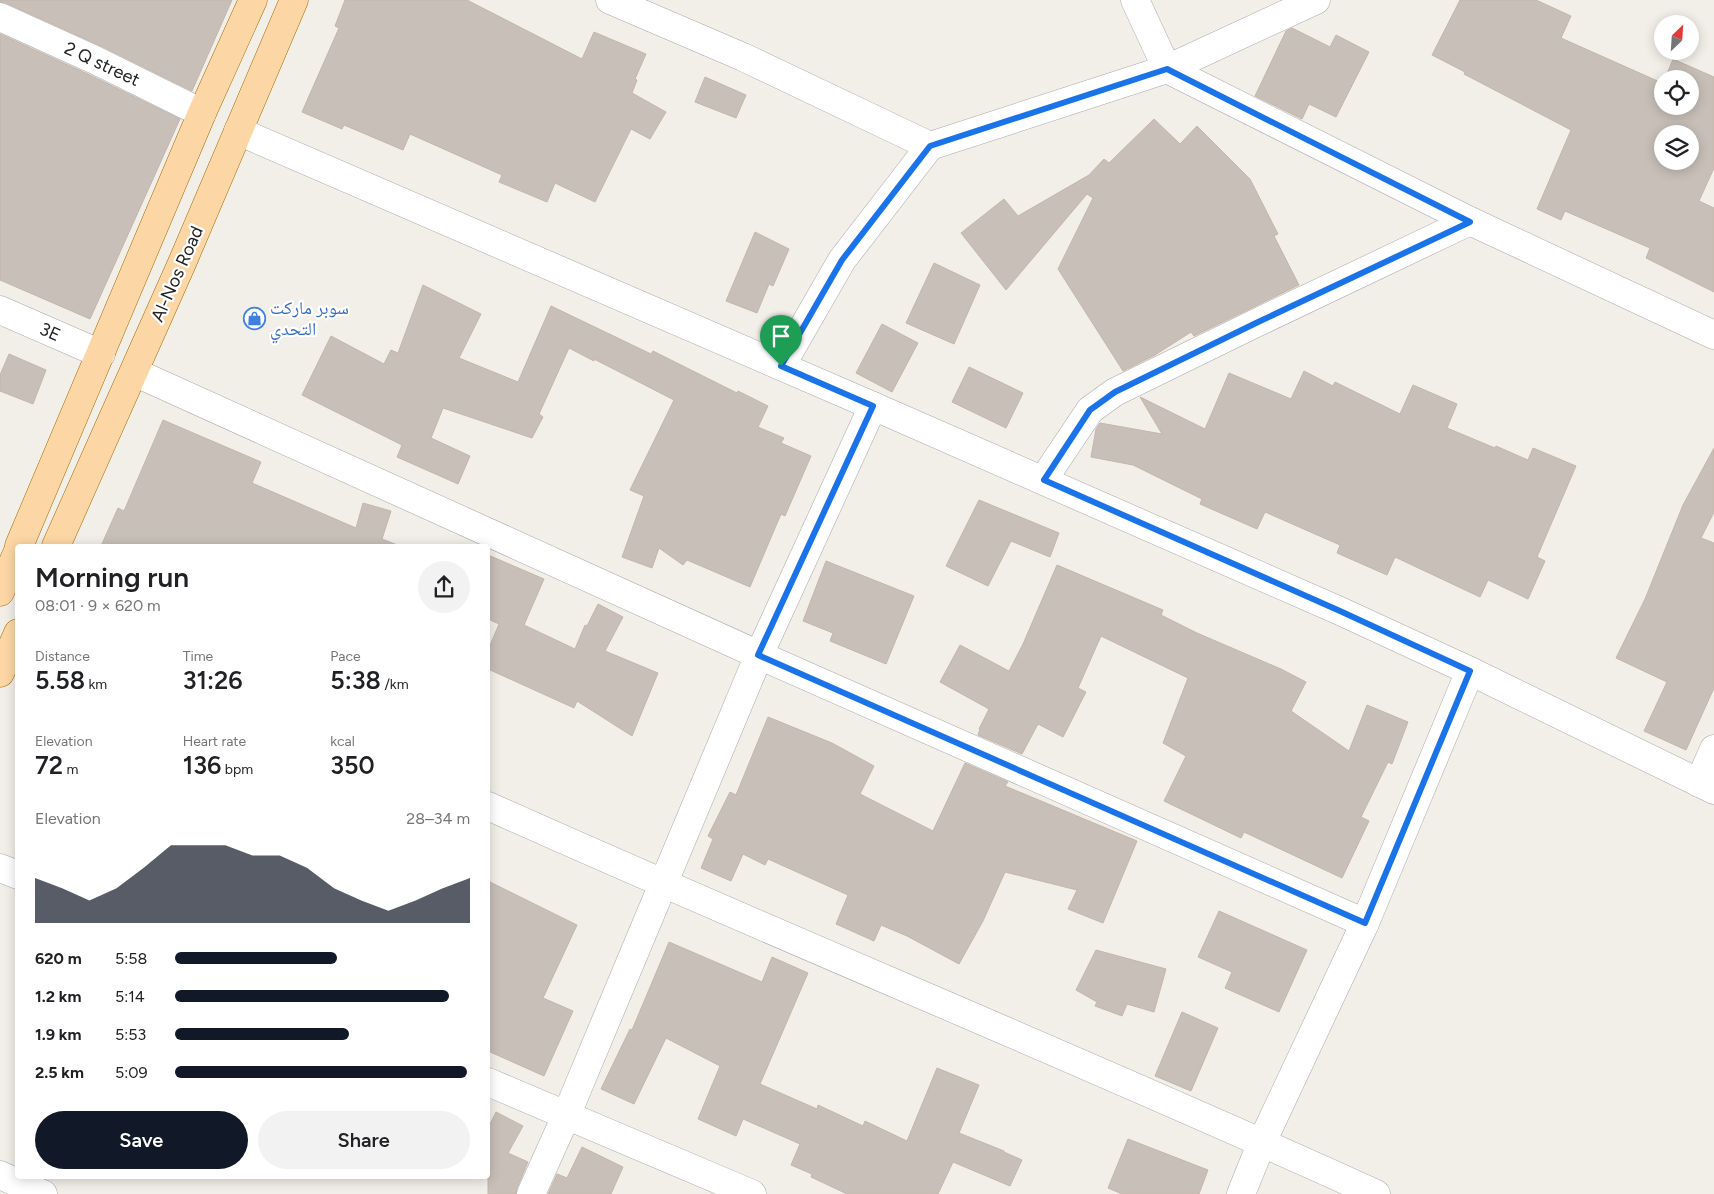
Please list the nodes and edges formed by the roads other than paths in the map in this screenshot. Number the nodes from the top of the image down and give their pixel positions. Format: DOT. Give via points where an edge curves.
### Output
graph roads {
  1 [pos="253,0"];
  2 [pos="294,0"];
  3 [pos="610,0"];
  4 [pos="1135,0"];
  5 [pos="1316,0"];
  6 [pos="0,18"];
  7 [pos="1167,69"];
  8 [pos="202,114"];
  9 [pos="238,131"];
  10 [pos="930,146"];
  11 [pos="1470,222"];
  12 [pos="0,310"];
  13 [pos="1714,335"];
  14 [pos="100,354"];
  15 [pos="781,366"];
  16 [pos="134,372"];
  17 [pos="873,406"];
  18 [pos="1044,480"];
  19 [pos="21,544"];
  20 [pos="57,544"];
  21 [pos="15,558"];
  22 [pos="0,592"];
  23 [pos="15,640"];
  24 [pos="758,655"];
  25 [pos="1470,671"];
  26 [pos="0,673"];
  27 [pos="1714,749"];
  28 [pos="1706,786"];
  29 [pos="490,807"];
  30 [pos="0,868"];
  31 [pos="15,874"];
  32 [pos="663,885"];
  33 [pos="1365,923"];
  34 [pos="490,1083"];
  35 [pos="566,1116"];
  36 [pos="1262,1142"];
  37 [pos="0,1175"];
  38 [pos="43,1194"];
  39 [pos="531,1194"];
  40 [pos="752,1194"];
  41 [pos="1241,1194"];
  42 [pos="1376,1194"];
  1 -- 8 [label="main road"];
  2 -- 9 [label="main road, Al-Nos Road"];
  3 -- 10 [label="street" via="743,57"];
  4 -- 7 [label="street"];
  5 -- 7 [label="street"];
  6 -- 8 [label="street, 2 Q street" via="96,60"];
  7 -- 10 [label="street"];
  7 -- 11 [label="street"];
  8 -- 14 [label="main road"];
  9 -- 15 [label="street"];
  9 -- 16 [label="main road, Al-Nos Road"];
  10 -- 15 [label="street" via="842,260"];
  11 -- 13 [label="street"];
  11 -- 18 [label="street" via="1115,392 1090,410"];
  12 -- 14 [label="street, 3E"];
  14 -- 19 [label="main road"];
  15 -- 17 [label="street"];
  16 -- 20 [label="main road, Al-Nos Road"];
  16 -- 24 [label="street"];
  17 -- 18 [label="street"];
  17 -- 24 [label="street"];
  18 -- 25 [label="street"];
  21 -- 22 [label="main road"];
  23 -- 26 [label="main road"];
  24 -- 32 [label="street"];
  24 -- 33 [label="street"];
  25 -- 28 [label="street"];
  25 -- 33 [label="street"];
  27 -- 28 [label="street"];
  29 -- 32 [label="street"];
  30 -- 31 [label="street"];
  32 -- 35 [label="street"];
  32 -- 36 [label="street"];
  33 -- 36 [label="street"];
  34 -- 35 [label="street"];
  35 -- 39 [label="street"];
  35 -- 40 [label="street"];
  36 -- 41 [label="street"];
  36 -- 42 [label="street"];
  37 -- 38 [label="street"];
}
